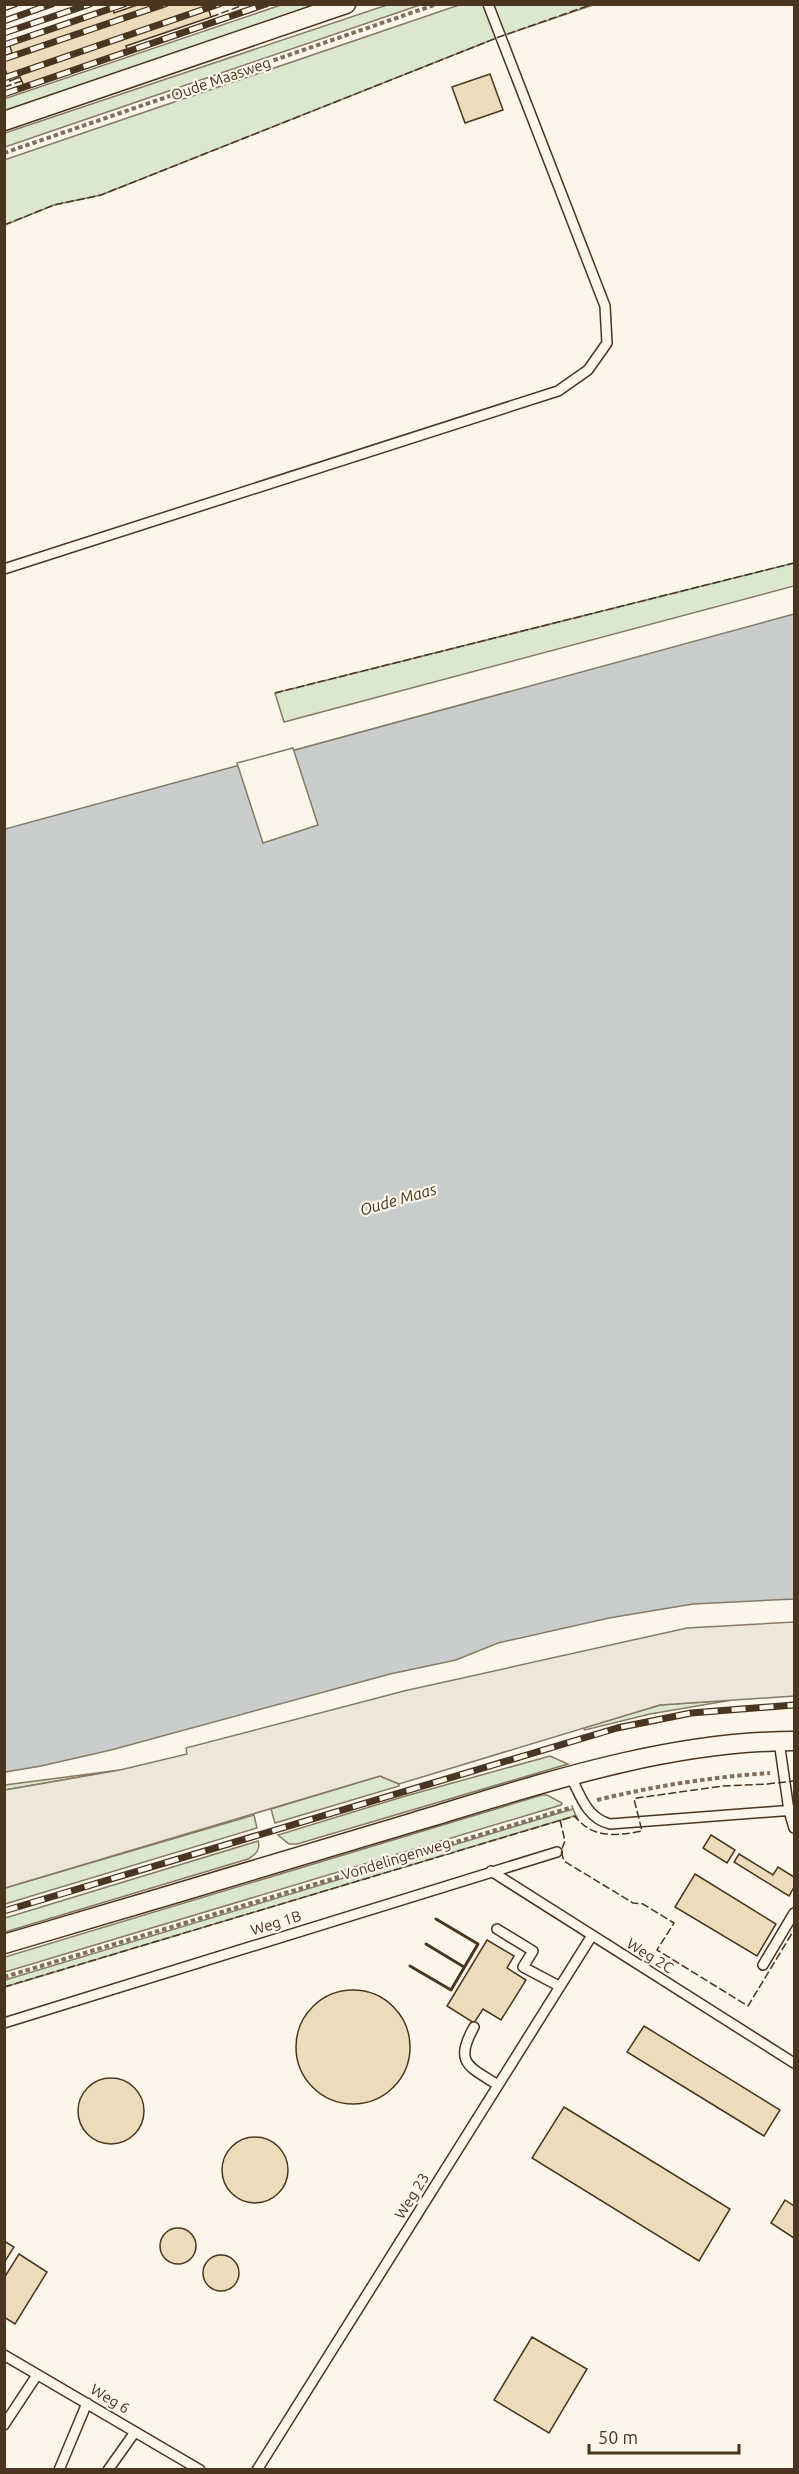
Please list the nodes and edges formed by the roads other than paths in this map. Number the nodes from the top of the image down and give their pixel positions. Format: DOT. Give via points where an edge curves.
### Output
graph roads {
  1 [pos="346,4"];
  2 [pos="488,4"];
  3 [pos="4,121"];
  4 [pos="4,569"];
  5 [pos="787,1741"];
  6 [pos="572,1777"];
  7 [pos="792,1811"];
  8 [pos="795,1828"];
  9 [pos="557,1852"];
  10 [pos="491,1871"];
  11 [pos="795,1913"];
  12 [pos="497,1929"];
  13 [pos="591,1937"];
  14 [pos="4,1944"];
  15 [pos="763,1965"];
  16 [pos="559,1986"];
  17 [pos="4,2023"];
  18 [pos="474,2027"];
  19 [pos="795,2063"];
  20 [pos="498,2085"];
  21 [pos="4,2355"];
  22 [pos="37,2375"];
  23 [pos="87,2403"];
  24 [pos="4,2425"];
  25 [pos="135,2432"];
  26 [pos="59,2469"];
  27 [pos="108,2469"];
  28 [pos="200,2469"];
  29 [pos="257,2469"];
  1 -- 3 [label="street, Oude Maasweg"];
  2 -- 4 [label="lane" via="605,306 607,343 588,370 558,391"];
  5 -- 6 [label="street, Vondelingenweg" via="675,1753"];
  5 -- 7 [label="lane"];
  6 -- 7 [label="lane" via="591,1814 610,1824"];
  6 -- 14 [label="street, Vondelingenweg"];
  7 -- 8 [label="lane"];
  9 -- 10 [label="lane, Weg 1B"];
  10 -- 13 [label="lane, Weg 2C"];
  10 -- 17 [label="lane, Weg 1B"];
  11 -- 15 [label="lane"];
  12 -- 16 [label="lane" via="533,1951 523,1967"];
  13 -- 16 [label="lane, Weg 23"];
  13 -- 19 [label="lane, Weg 2C"];
  16 -- 20 [label="lane, Weg 23"];
  18 -- 20 [label="lane" via="463,2056 469,2065"];
  20 -- 29 [label="lane, Weg 23"];
  21 -- 22 [label="lane, Weg 6"];
  22 -- 23 [label="lane, Weg 6"];
  22 -- 24 [label="lane"];
  23 -- 25 [label="lane, Weg 6"];
  23 -- 26 [label="lane"];
  25 -- 27 [label="lane"];
  25 -- 28 [label="lane, Weg 6"];
}
